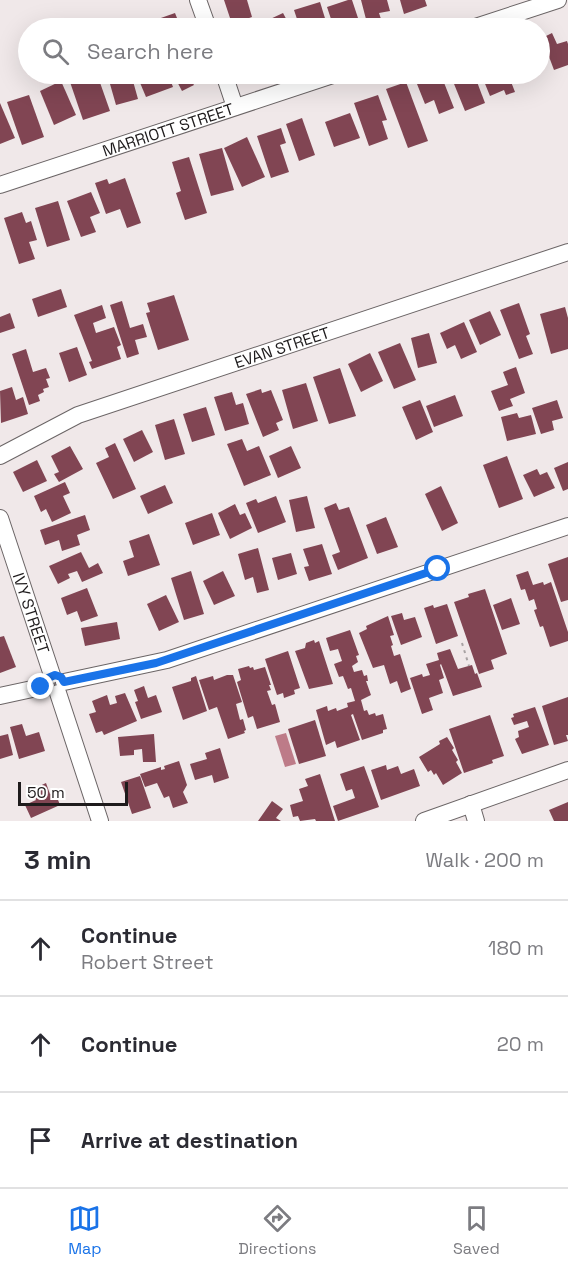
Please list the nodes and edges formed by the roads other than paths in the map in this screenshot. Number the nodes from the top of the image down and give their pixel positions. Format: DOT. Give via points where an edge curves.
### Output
graph roads {
  1 [pos="198,0"];
  2 [pos="558,0"];
  3 [pos="204,18"];
  4 [pos="503,18"];
  5 [pos="227,84"];
  6 [pos="305,84"];
  7 [pos="235,107"];
  8 [pos="0,185"];
  9 [pos="568,252"];
  10 [pos="0,456"];
  11 [pos="0,518"];
  12 [pos="568,526"];
  13 [pos="55,684"];
  14 [pos="0,696"];
  15 [pos="568,770"];
  16 [pos="471,804"];
  17 [pos="100,821"];
  18 [pos="424,821"];
  19 [pos="476,821"];
  1 -- 3 [label="street"];
  2 -- 4 [label="street"];
  5 -- 7 [label="street"];
  6 -- 7 [label="street, MARRIOTT STREET"];
  7 -- 8 [label="street, MARRIOTT STREET"];
  9 -- 10 [label="street, EVAN STREET" via="78,415"];
  11 -- 13 [label="street, IVY STREET"];
  12 -- 13 [label="street" via="156,663"];
  13 -- 14 [label="street"];
  13 -- 17 [label="street, IVY STREET"];
  15 -- 16 [label="street"];
  16 -- 18 [label="street"];
  16 -- 19 [label="street"];
}
